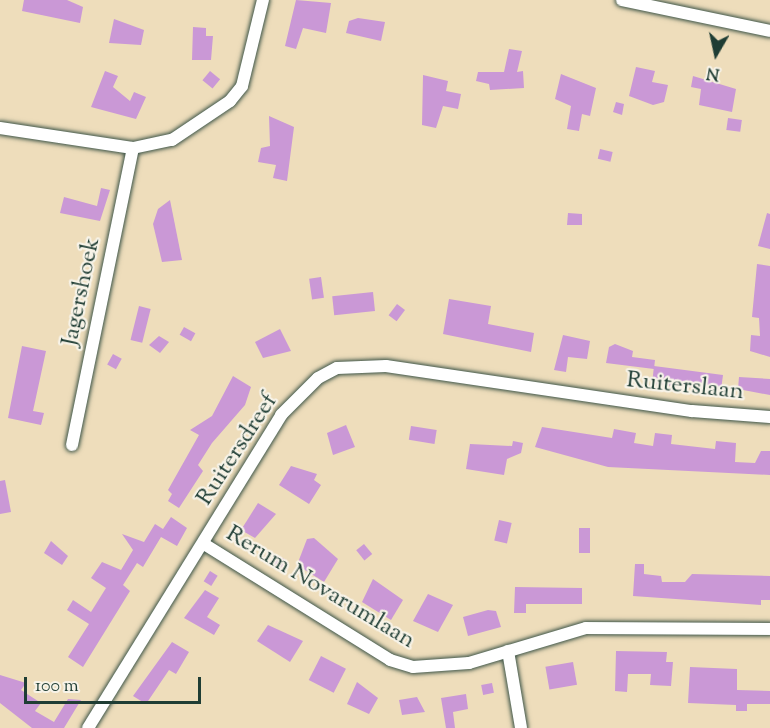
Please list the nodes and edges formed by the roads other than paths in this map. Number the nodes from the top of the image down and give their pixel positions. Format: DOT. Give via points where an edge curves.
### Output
graph roads {
  1 [pos="263,0"];
  2 [pos="622,0"];
  3 [pos="770,31"];
  4 [pos="0,128"];
  5 [pos="133,148"];
  6 [pos="595,398"];
  7 [pos="770,417"];
  8 [pos="72,445"];
  9 [pos="204,544"];
  10 [pos="770,629"];
  11 [pos="508,651"];
  12 [pos="88,728"];
  13 [pos="521,728"];
  1 -- 5 [label="street" via="248,73 230,101 172,140"];
  2 -- 3 [label="street"];
  4 -- 5 [label="street"];
  5 -- 8 [label="street, Jagershoek"];
  6 -- 7 [label="street, Ruiterslaan"];
  6 -- 9 [label="street, Ruitersdreef" via="386,366 337,368 318,378 281,415"];
  9 -- 11 [label="street, Rerum Novarumlaan" via="390,660 435,668"];
  9 -- 12 [label="street, Ruitersdreef"];
  10 -- 11 [label="street, Rerum Novarumlaan" via="620,625 586,628"];
  11 -- 13 [label="street"];
}
